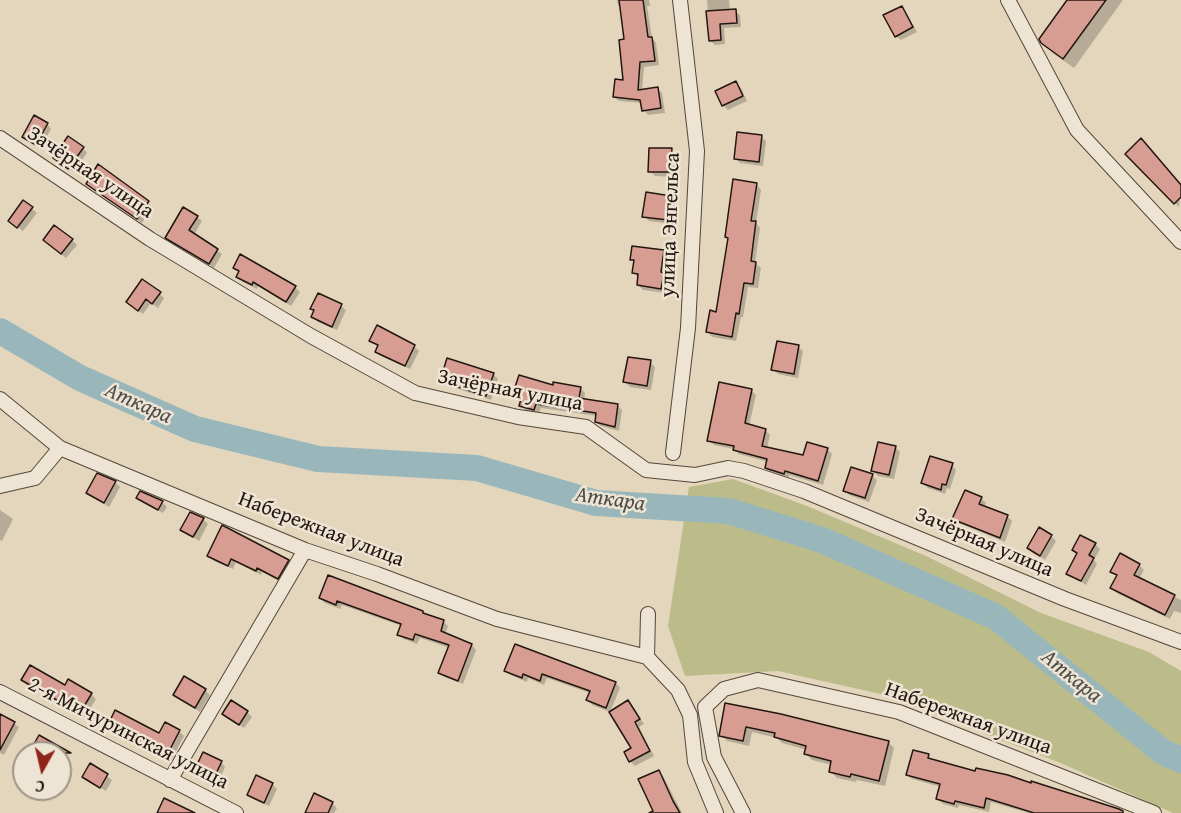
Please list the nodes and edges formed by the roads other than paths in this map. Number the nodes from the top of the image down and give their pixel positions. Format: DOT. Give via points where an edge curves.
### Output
graph roads {
  1 [pos="680,0"];
  2 [pos="1008,0"];
  3 [pos="0,138"];
  4 [pos="1181,243"];
  5 [pos="0,399"];
  6 [pos="60,448"];
  7 [pos="673,453"];
  8 [pos="0,486"];
  9 [pos="305,550"];
  10 [pos="648,614"];
  11 [pos="1181,642"];
  12 [pos="647,657"];
  13 [pos="0,692"];
  14 [pos="170,780"];
  15 [pos="236,813"];
  16 [pos="716,813"];
  17 [pos="742,813"];
  18 [pos="1154,813"];
  1 -- 7 [label="street, улица Энгельса" via="697,151 688,328"];
  2 -- 4 [label="street" via="1077,130"];
  3 -- 11 [label="street, Зачёрная улица" via="150,239 415,393 518,417 586,427 646,470 695,475 728,468 744,471 804,491 1065,599"];
  5 -- 6 [label="street, Набережная улица"];
  6 -- 8 [label="street" via="35,478"];
  6 -- 9 [label="street, Набережная улица"];
  9 -- 12 [label="street, Набережная улица" via="497,619"];
  9 -- 14 [label="street"];
  10 -- 12 [label="street"];
  12 -- 16 [label="street" via="678,690 690,715 695,762"];
  13 -- 14 [label="street, 2-я Мичуринская улица"];
  14 -- 15 [label="street, 2-я Мичуринская улица"];
  17 -- 18 [label="street, Набережная улица" via="714,757 705,707 724,689 758,680 899,712"];
}
